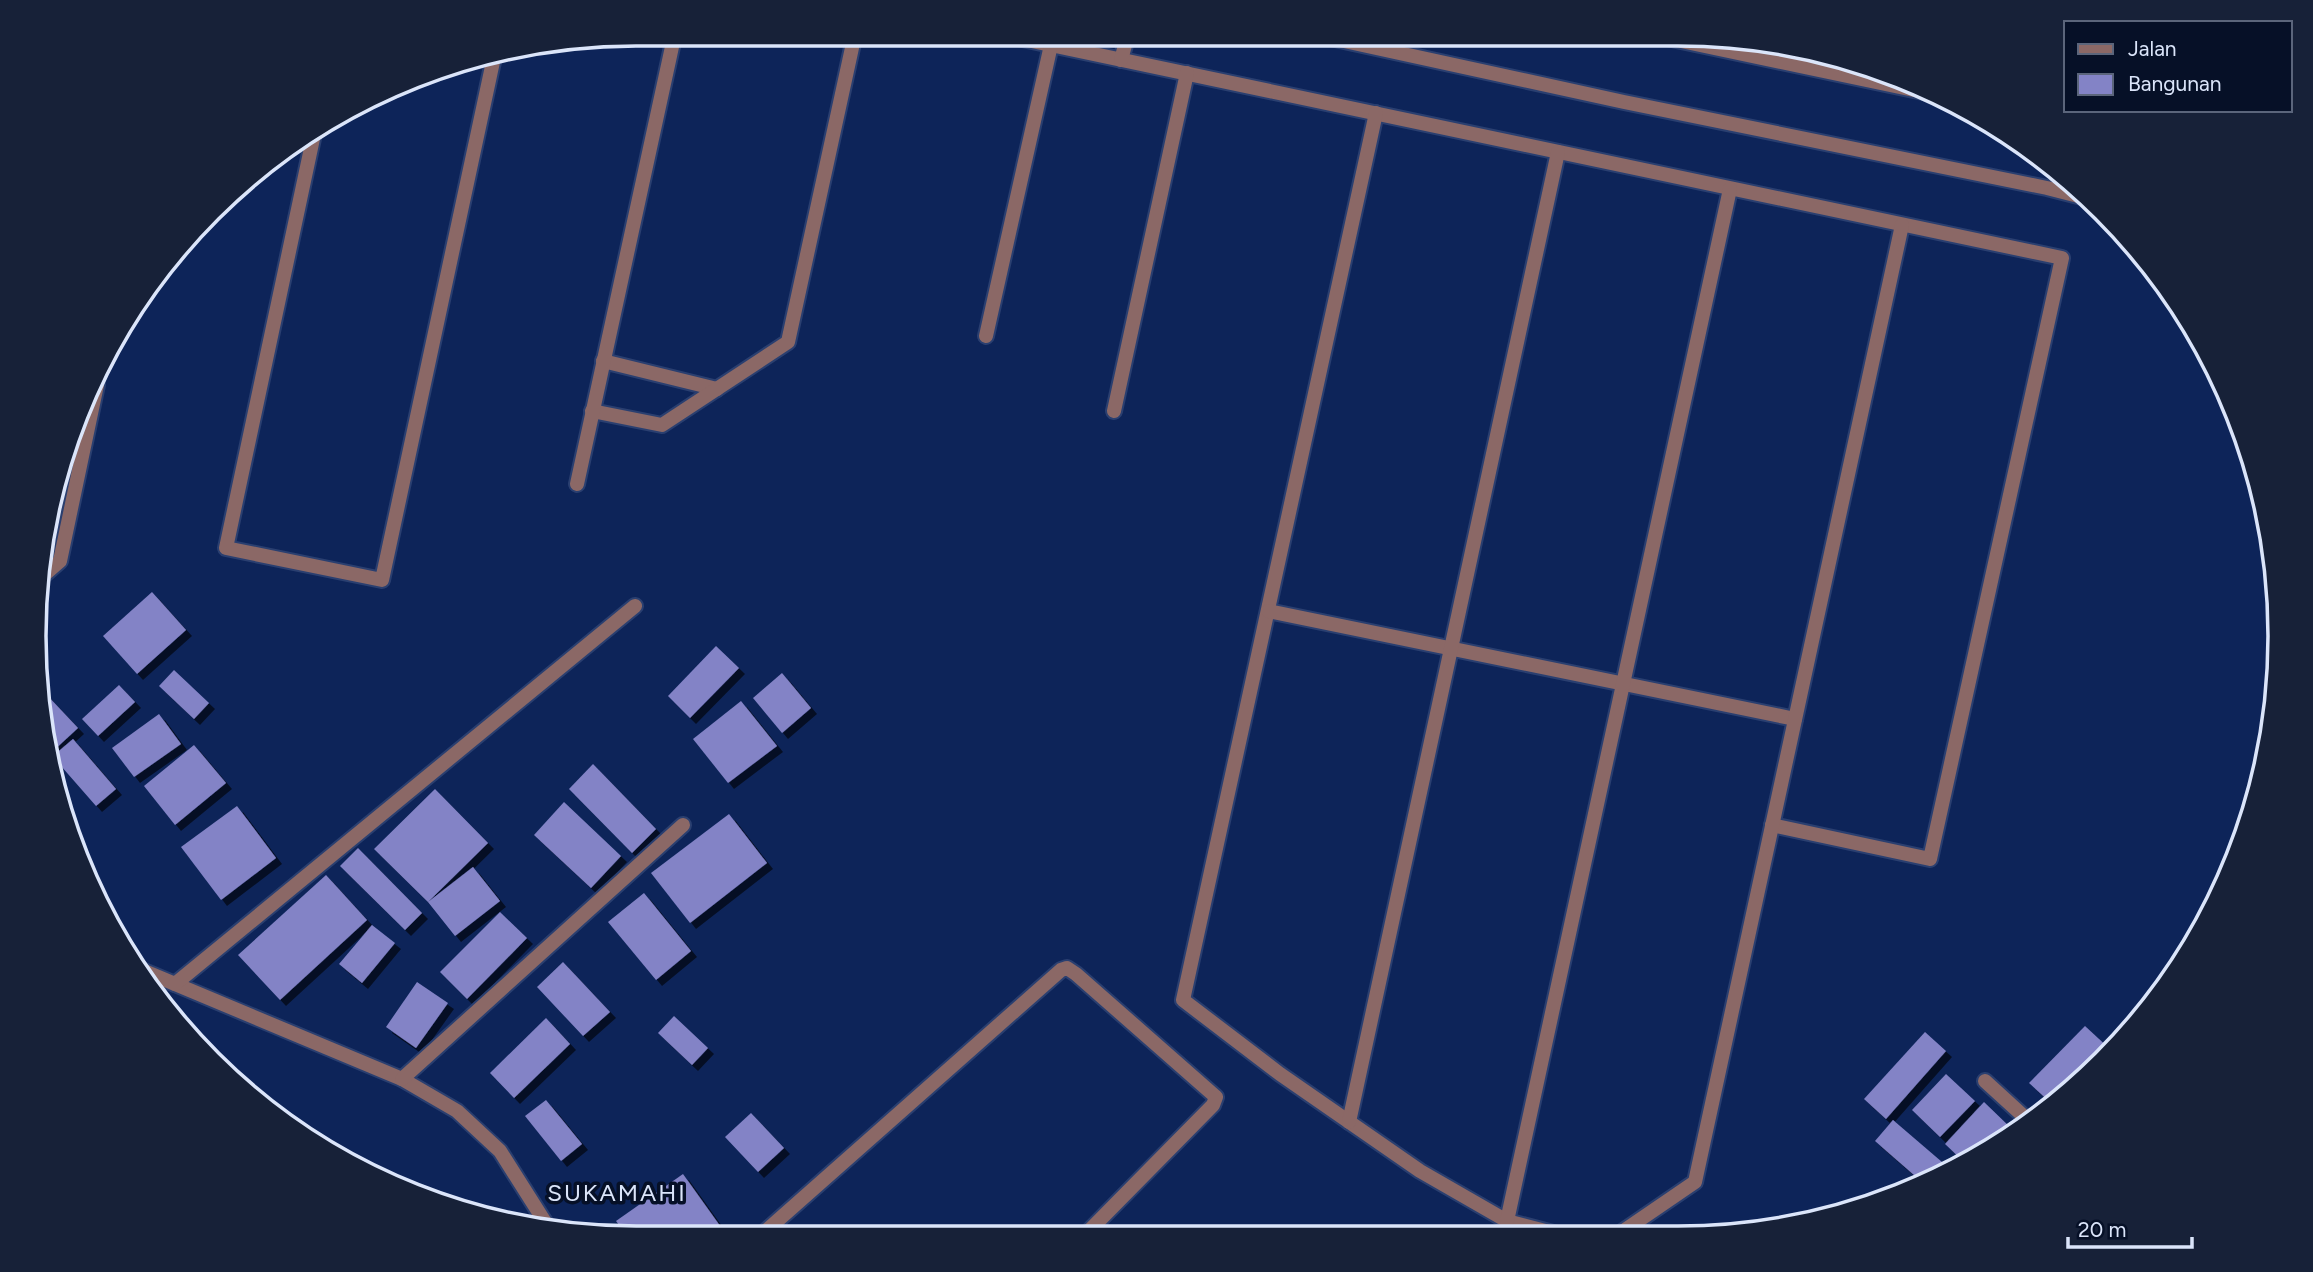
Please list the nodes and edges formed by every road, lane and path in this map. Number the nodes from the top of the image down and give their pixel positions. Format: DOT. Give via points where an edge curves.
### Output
graph roads {
  1 [pos="673,46"];
  2 [pos="852,46"];
  3 [pos="1051,46"];
  4 [pos="1056,46"];
  5 [pos="1125,46"];
  6 [pos="1367,46"];
  7 [pos="1709,47"];
  8 [pos="1121,60"];
  9 [pos="493,64"];
  10 [pos="1187,73"];
  11 [pos="1888,85"];
  12 [pos="1376,113"];
  13 [pos="312,142"];
  14 [pos="1558,152"];
  15 [pos="1730,189"];
  16 [pos="2067,193"];
  17 [pos="1902,225"];
  18 [pos="986,336"];
  19 [pos="603,361"];
  20 [pos="717,389"];
  21 [pos="93,403"];
  22 [pos="592,411"];
  23 [pos="1114,411"];
  24 [pos="576,484"];
  25 [pos="50,570"];
  26 [pos="635,606"];
  27 [pos="1268,611"];
  28 [pos="1451,648"];
  29 [pos="1623,684"];
  30 [pos="1795,719"];
  31 [pos="683,825"];
  32 [pos="1772,825"];
  33 [pos="153,975"];
  34 [pos="175,984"];
  35 [pos="402,1079"];
  36 [pos="1985,1081"];
  37 [pos="2022,1115"];
  38 [pos="1349,1122"];
  39 [pos="544,1219"];
  40 [pos="1507,1221"];
  41 [pos="771,1226"];
  42 [pos="1094,1226"];
  43 [pos="1527,1226"];
  44 [pos="1631,1226"];
  1 -- 19 [label="street"];
  2 -- 20 [label="street" via="788,342"];
  3 -- 18 [label="street"];
  4 -- 8 [label="street"];
  5 -- 8 [label="street"];
  6 -- 16 [label="street"];
  7 -- 11 [label="street"];
  8 -- 10 [label="street"];
  9 -- 13 [label="street" via="382,580 226,548"];
  10 -- 12 [label="street"];
  10 -- 23 [label="street"];
  12 -- 14 [label="street"];
  12 -- 27 [label="street"];
  14 -- 15 [label="street"];
  14 -- 28 [label="street"];
  15 -- 17 [label="street"];
  15 -- 29 [label="street"];
  17 -- 30 [label="street"];
  17 -- 32 [label="street" via="2062,258 1930,859"];
  19 -- 20 [label="street"];
  19 -- 22 [label="street"];
  20 -- 22 [label="street" via="662,425"];
  21 -- 25 [label="street" via="60,561"];
  22 -- 24 [label="street"];
  26 -- 34 [label="street"];
  27 -- 28 [label="street"];
  27 -- 38 [label="street" via="1183,1000"];
  28 -- 29 [label="street"];
  28 -- 38 [label="street"];
  29 -- 30 [label="street"];
  29 -- 40 [label="street"];
  30 -- 32 [label="street"];
  31 -- 35 [label="street"];
  32 -- 44 [label="street" via="1695,1182"];
  33 -- 34 [label="street"];
  34 -- 35 [label="street"];
  35 -- 39 [label="street" via="457,1111 500,1151"];
  36 -- 37 [label="street"];
  38 -- 40 [label="street" via="1420,1171"];
  40 -- 43 [label="street"];
  41 -- 42 [label="street" via="1066,968 1216,1097"];
}
